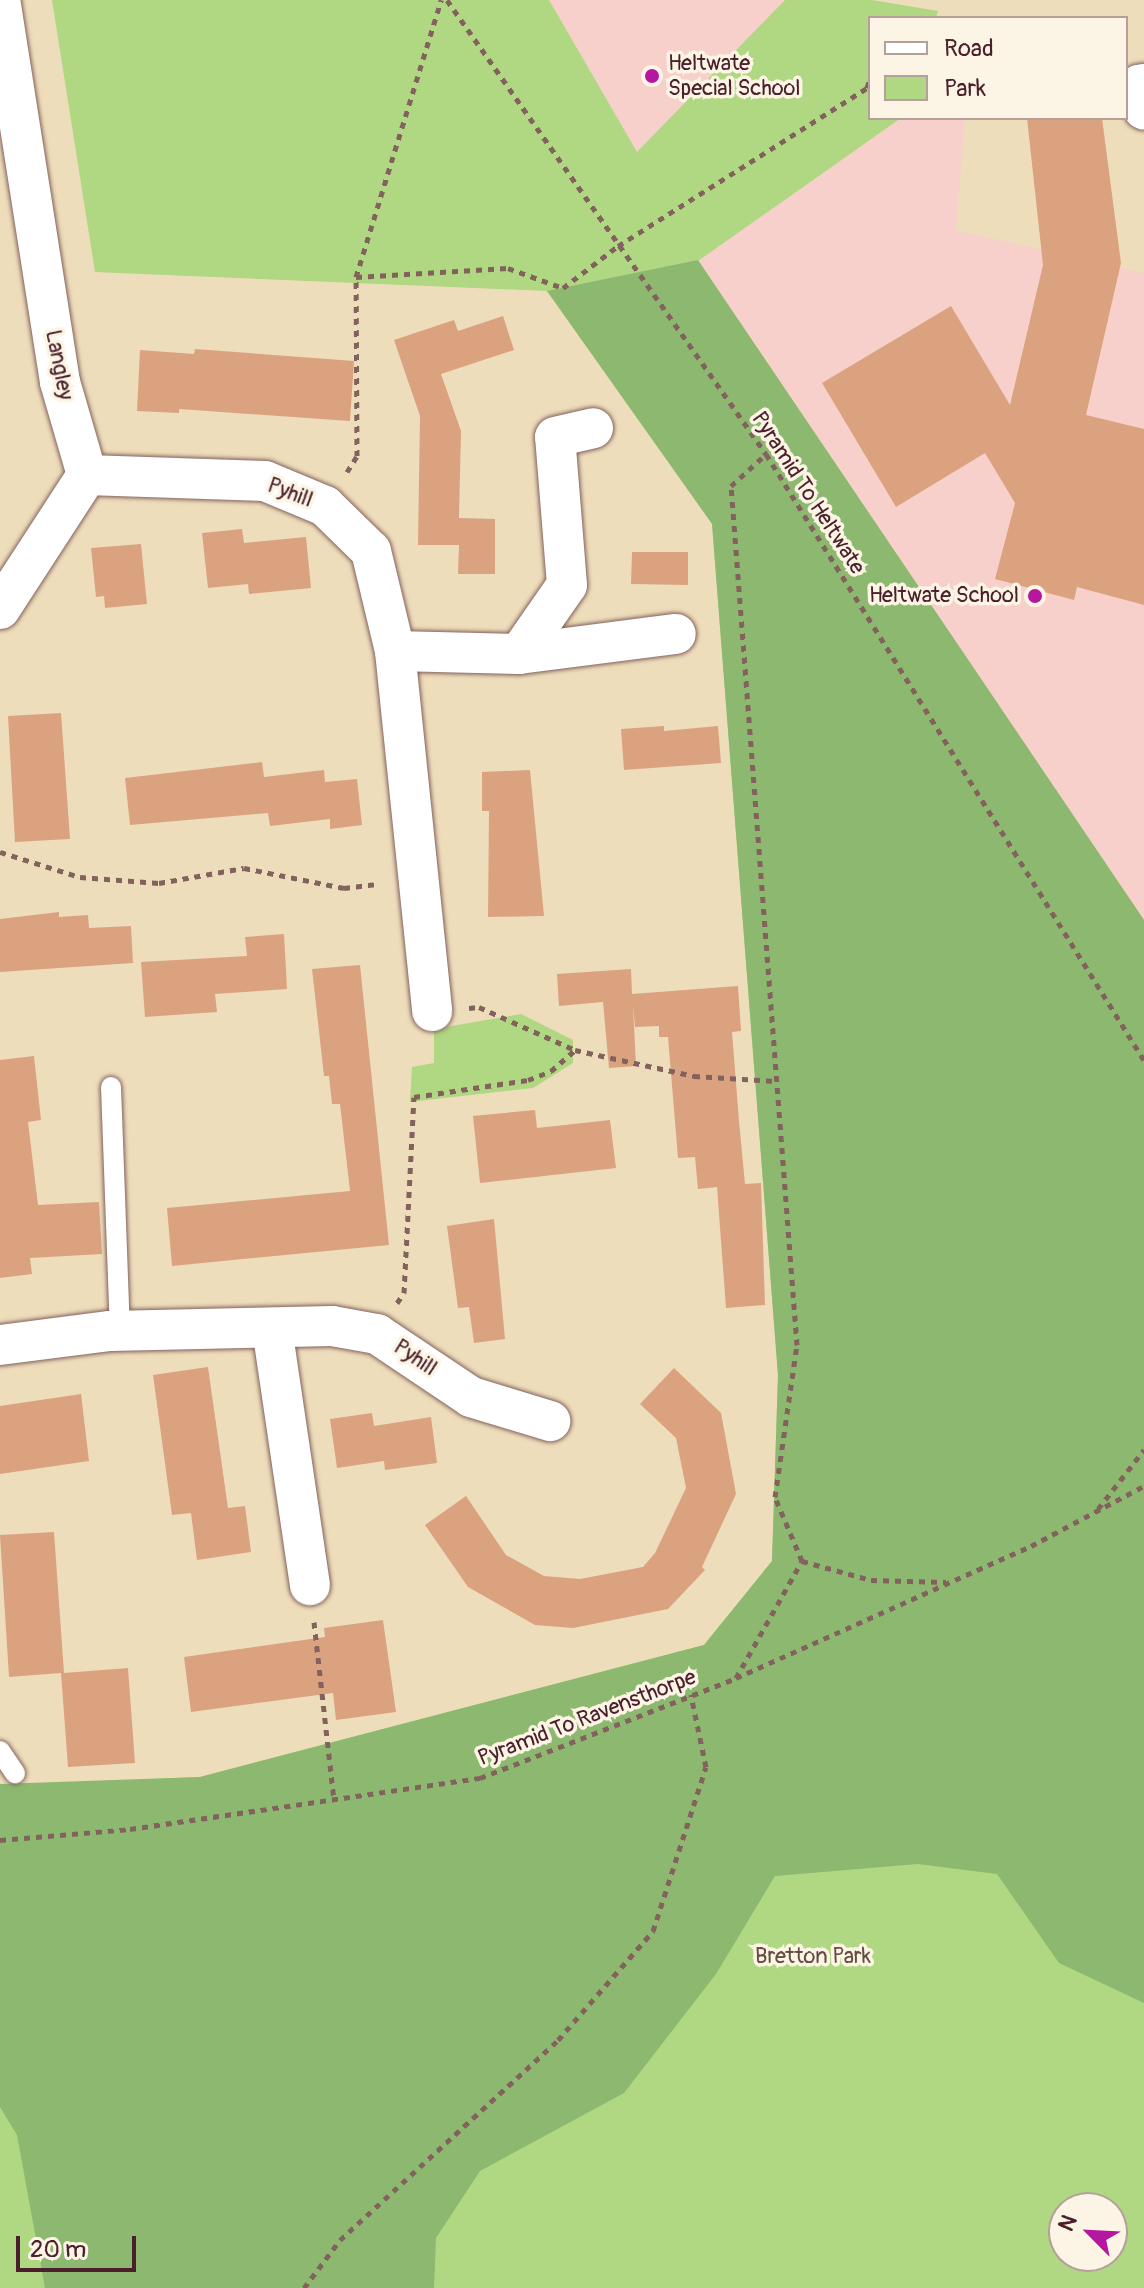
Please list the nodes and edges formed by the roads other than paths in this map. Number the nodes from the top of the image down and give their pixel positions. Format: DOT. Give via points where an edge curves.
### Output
graph roads {
  1 [pos="0,0"];
  2 [pos="1144,84"];
  3 [pos="7,96"];
  4 [pos="1144,110"];
  5 [pos="593,428"];
  6 [pos="87,475"];
  7 [pos="0,609"];
  8 [pos="676,634"];
  9 [pos="395,651"];
  10 [pos="519,654"];
  11 [pos="432,1011"];
  12 [pos="111,1087"];
  13 [pos="272,1328"];
  14 [pos="120,1332"];
  15 [pos="0,1345"];
  16 [pos="550,1421"];
  17 [pos="310,1585"];
  18 [pos="0,1751"];
  19 [pos="15,1773"];
  1 -- 3 [label="street, Langley"];
  2 -- 4 [label="street" via="1139,85"];
  3 -- 6 [label="street, Langley" via="60,382"];
  5 -- 10 [label="street" via="555,437 567,585"];
  6 -- 7 [label="street"];
  6 -- 9 [label="street, Pyhill" via="265,481 325,506 371,551"];
  8 -- 10 [label="street"];
  9 -- 10 [label="street"];
  9 -- 11 [label="street, Pyhill"];
  12 -- 14 [label="lane"];
  13 -- 14 [label="street, Pyhill"];
  13 -- 16 [label="street, Pyhill" via="332,1326 377,1334 471,1397"];
  13 -- 17 [label="street"];
  14 -- 15 [label="street, Pyhill"];
  18 -- 19 [label="lane"];
}
